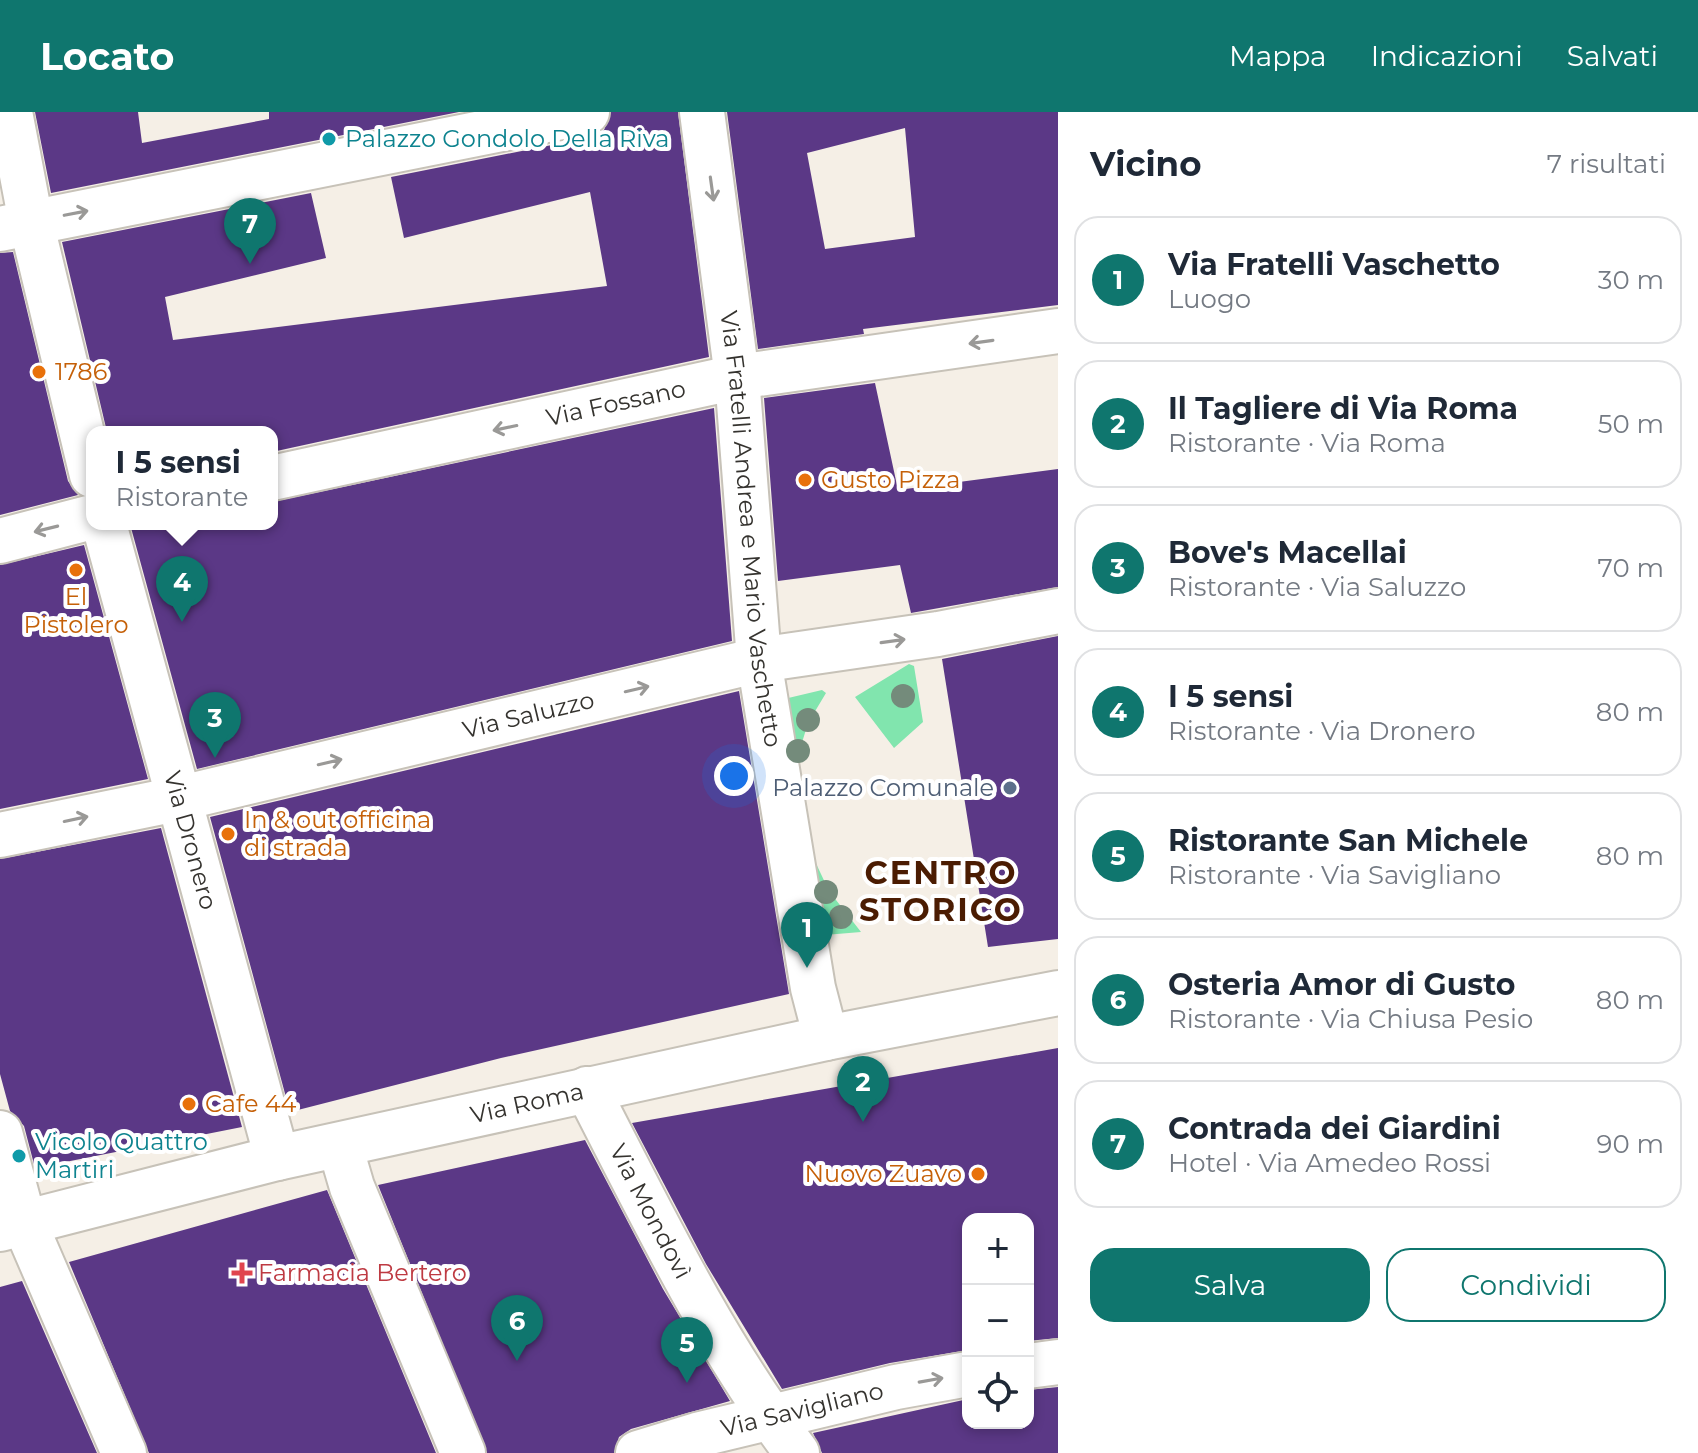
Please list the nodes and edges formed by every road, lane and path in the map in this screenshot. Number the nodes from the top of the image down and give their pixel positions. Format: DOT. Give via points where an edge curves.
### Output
graph roads {
  1 [pos="10,112"];
  2 [pos="587,112"];
  3 [pos="702,112"];
  4 [pos="15,225"];
  5 [pos="1058,331"];
  6 [pos="737,377"];
  7 [pos="86,456"];
  8 [pos="278,477"];
  9 [pos="86,519"];
  10 [pos="106,530"];
  11 [pos="0,541"];
  12 [pos="1058,611"];
  13 [pos="759,660"];
  14 [pos="177,799"];
  15 [pos="0,835"];
  16 [pos="1058,993"];
  17 [pos="826,1038"];
  18 [pos="587,1089"];
  19 [pos="0,1133"];
  20 [pos="340,1146"];
  21 [pos="277,1158"];
  22 [pos="12,1225"];
  23 [pos="1058,1362"];
  24 [pos="1034,1365"];
  25 [pos="962,1375"];
  26 [pos="770,1420"];
  27 [pos="124,1453"];
  28 [pos="463,1453"];
  29 [pos="638,1453"];
  30 [pos="797,1453"];
  1 -- 4 [label="street"];
  4 -- 2 [label="street, one-way"];
  3 -- 6 [label="street, Via Fratelli Andrea e Mario Vaschetto, one-way"];
  4 -- 7 [label="street"];
  5 -- 6 [label="street, Via Fossano, one-way"];
  6 -- 8 [label="street, Via Fossano, one-way"];
  6 -- 13 [label="street, Via Fratelli Andrea e Mario Vaschetto"];
  9 -- 11 [label="street, one-way"];
  10 -- 14 [label="street, Via Dronero"];
  13 -- 12 [label="street, Via Saluzzo, one-way"];
  14 -- 13 [label="street, Via Saluzzo, one-way"];
  13 -- 17 [label="street, Via Fratelli Andrea e Mario Vaschetto" via="813,988"];
  15 -- 14 [label="street, Via Saluzzo, one-way"];
  14 -- 21 [label="street, Via Dronero"];
  16 -- 17 [label="street, Via Roma"];
  17 -- 18 [label="street, Via Roma"];
  18 -- 20 [label="street, Via Roma"];
  18 -- 26 [label="street, Via Mondovì" via="678,1263"];
  19 -- 22 [label="street"];
  20 -- 21 [label="street, Via Roma"];
  20 -- 28 [label="street" via="352,1187"];
  21 -- 22 [label="street, Via Roma"];
  22 -- 27 [label="street"];
  23 -- 24 [label="street"];
  26 -- 25 [label="street, Via Savigliano, one-way"];
  26 -- 29 [label="street, Via Savigliano"];
  26 -- 30 [label="street, Via Mondovì"];
}
